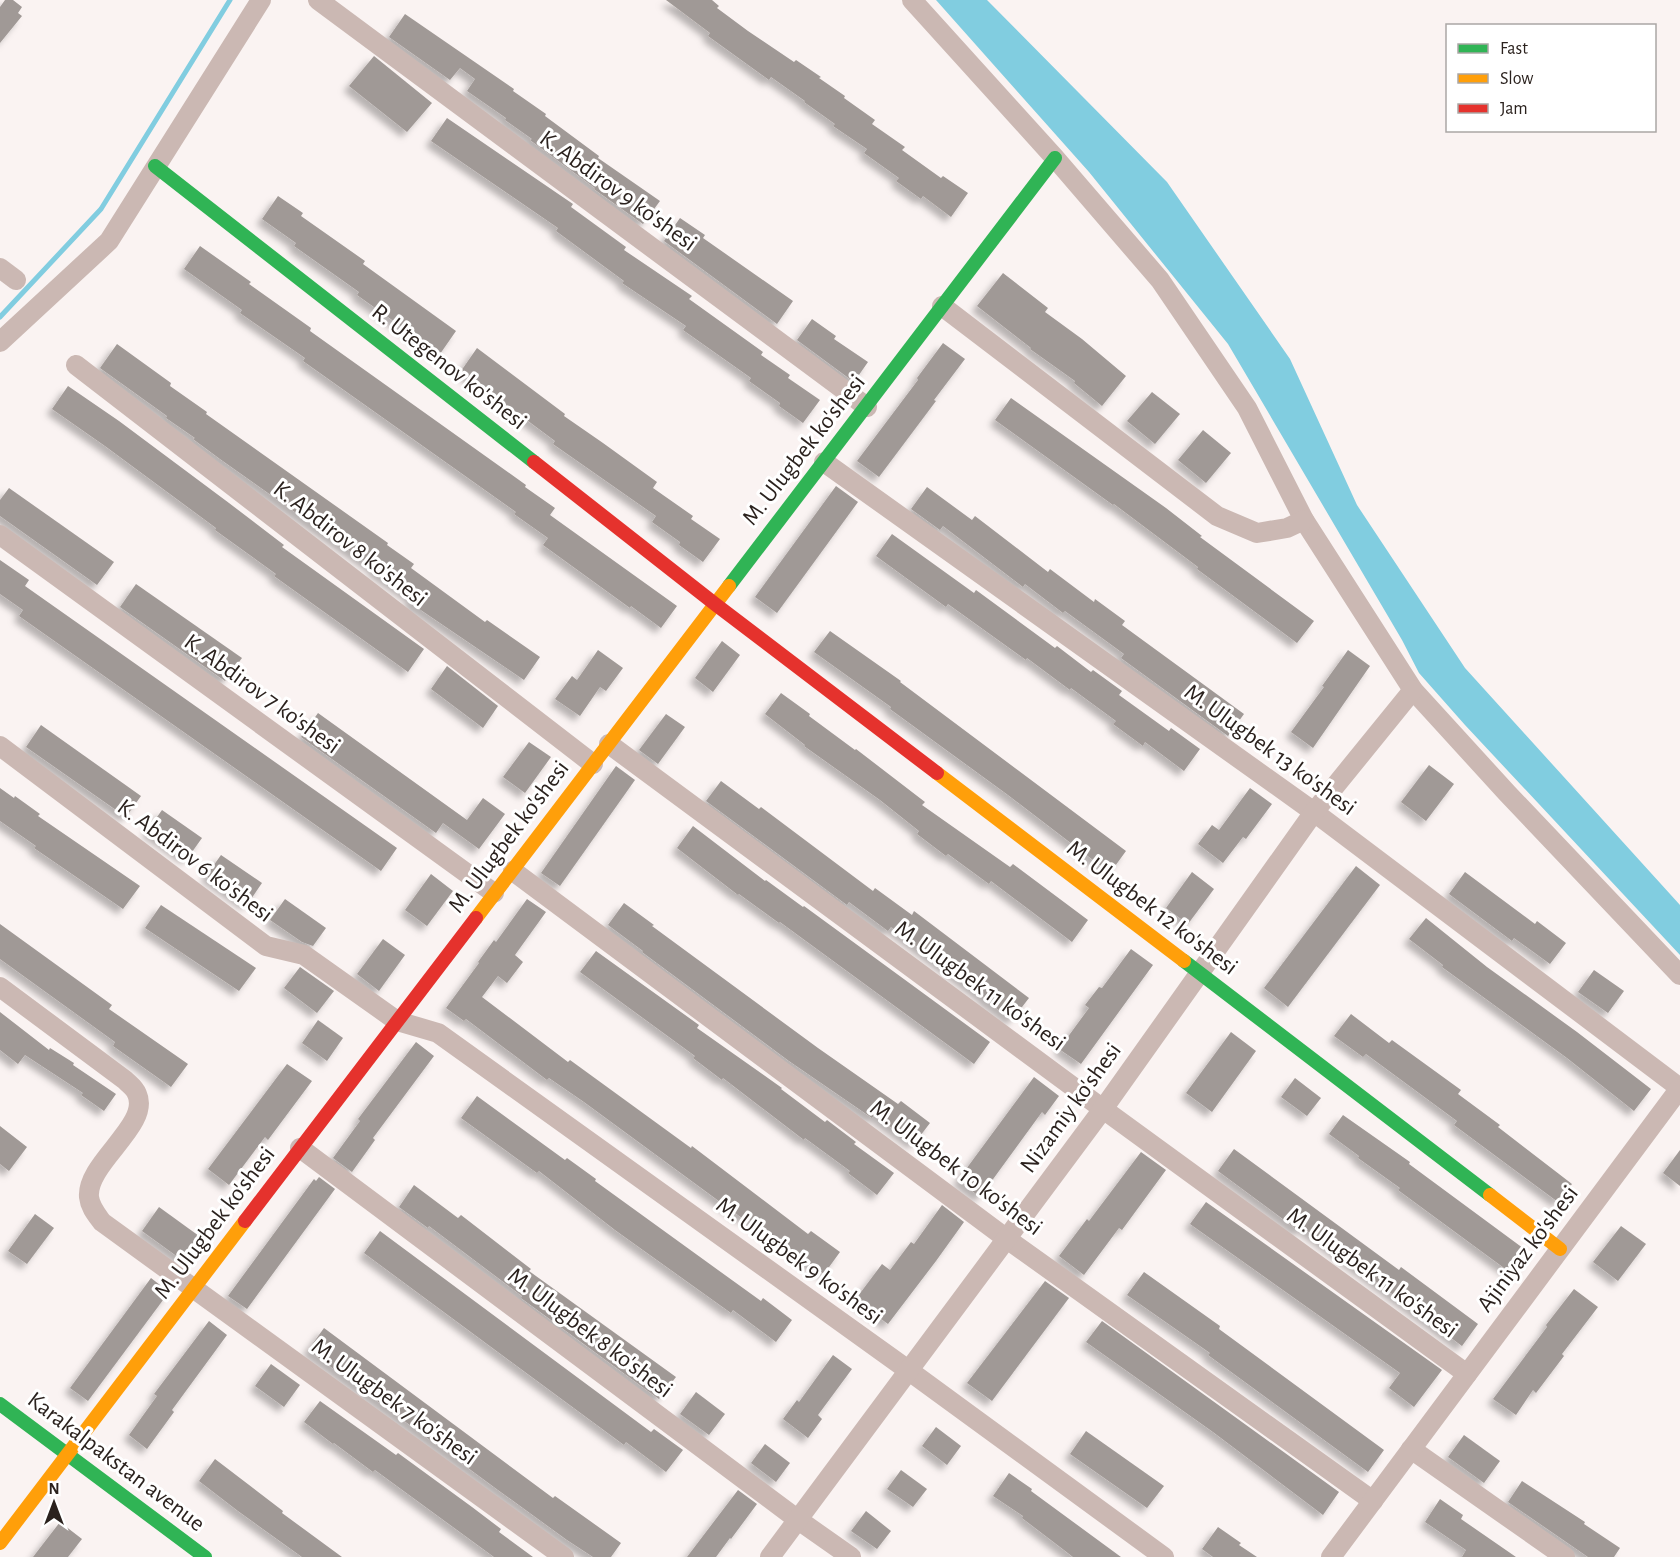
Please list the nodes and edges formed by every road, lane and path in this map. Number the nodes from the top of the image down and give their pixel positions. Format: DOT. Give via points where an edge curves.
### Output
graph roads {
  1 [pos="261,0"];
  2 [pos="318,0"];
  3 [pos="912,0"];
  4 [pos="1055,158"];
  5 [pos="155,166"];
  6 [pos="0,268"];
  7 [pos="16,280"];
  8 [pos="942,306"];
  9 [pos="0,342"];
  10 [pos="76,365"];
  11 [pos="867,407"];
  12 [pos="824,462"];
  13 [pos="1304,520"];
  14 [pos="0,536"];
  15 [pos="715,604"];
  16 [pos="1413,690"];
  17 [pos="609,744"];
  18 [pos="0,746"];
  19 [pos="593,764"];
  20 [pos="1314,812"];
  21 [pos="513,871"];
  22 [pos="494,893"];
  23 [pos="1200,973"];
  24 [pos="1680,975"];
  25 [pos="0,987"];
  26 [pos="397,1021"];
  27 [pos="1680,1088"];
  28 [pos="1104,1109"];
  29 [pos="300,1148"];
  30 [pos="1007,1239"];
  31 [pos="1560,1249"];
  32 [pos="194,1288"];
  33 [pos="908,1370"];
  34 [pos="1467,1374"];
  35 [pos="0,1404"];
  36 [pos="1411,1449"];
  37 [pos="68,1456"];
  38 [pos="1373,1501"];
  39 [pos="797,1519"];
  40 [pos="0,1543"];
  41 [pos="205,1557"];
  42 [pos="564,1557"];
  43 [pos="770,1557"];
  44 [pos="851,1557"];
  45 [pos="1164,1557"];
  46 [pos="1331,1557"];
  47 [pos="1565,1557"];
  1 -- 5 [label="street"];
  2 -- 11 [label="street, K. Abdirov 9 ko'shesi"];
  3 -- 4 [label="street"];
  4 -- 8 [label="street, M. Ulugbek ko'shesi"];
  4 -- 13 [label="street" via="1160,280 1246,408"];
  5 -- 9 [label="street" via="109,241"];
  5 -- 15 [label="street, R. Utegenov ko'shesi"];
  6 -- 7 [label="street"];
  8 -- 11 [label="street, M. Ulugbek ko'shesi"];
  8 -- 13 [label="street" via="1217,516 1257,533 1287,528"];
  10 -- 19 [label="street, K. Abdirov 8 ko'shesi"];
  11 -- 12 [label="street, M. Ulugbek ko'shesi"];
  12 -- 15 [label="street, M. Ulugbek ko'shesi"];
  12 -- 20 [label="street, M. Ulugbek 13 ko'shesi"];
  13 -- 16 [label="street"];
  14 -- 22 [label="street, K. Abdirov 7 ko'shesi"];
  15 -- 17 [label="street, M. Ulugbek ko'shesi"];
  15 -- 23 [label="street, M. Ulugbek 12 ko'shesi"];
  16 -- 20 [label="street, Nizamiy ko'shesi"];
  16 -- 24 [label="street"];
  17 -- 19 [label="street, M. Ulugbek ko'shesi"];
  17 -- 28 [label="street, M. Ulugbek 11 ko'shesi"];
  18 -- 26 [label="street, K. Abdirov 6 ko'shesi" via="266,946 304,955"];
  19 -- 21 [label="street, M. Ulugbek ko'shesi"];
  20 -- 23 [label="street, Nizamiy ko'shesi"];
  20 -- 27 [label="street, M. Ulugbek 13 ko'shesi"];
  21 -- 22 [label="street, M. Ulugbek ko'shesi"];
  21 -- 30 [label="street, M. Ulugbek 10 ko'shesi"];
  22 -- 26 [label="street, M. Ulugbek ko'shesi"];
  23 -- 28 [label="street, Nizamiy ko'shesi"];
  23 -- 31 [label="street, M. Ulugbek 12 ko'shesi"];
  25 -- 32 [label="street, M. Ulugbek 7 ko'shesi" via="136,1092 139,1101 134,1119 91,1180 89,1196 93,1210 102,1222"];
  26 -- 29 [label="street, M. Ulugbek ko'shesi"];
  26 -- 33 [label="street, M. Ulugbek 9 ko'shesi" via="438,1034"];
  27 -- 31 [label="street, Ajiniyaz ko'shesi"];
  28 -- 30 [label="street, Nizamiy ko'shesi"];
  28 -- 34 [label="street, M. Ulugbek 11 ko'shesi"];
  29 -- 32 [label="street, M. Ulugbek ko'shesi"];
  29 -- 39 [label="street, M. Ulugbek 8 ko'shesi"];
  30 -- 33 [label="street, Nizamiy ko'shesi"];
  30 -- 38 [label="street, M. Ulugbek 10 ko'shesi"];
  31 -- 34 [label="street, Ajiniyaz ko'shesi"];
  32 -- 37 [label="street, M. Ulugbek ko'shesi"];
  32 -- 42 [label="street, M. Ulugbek 7 ko'shesi"];
  33 -- 39 [label="street, Nizamiy ko'shesi"];
  33 -- 45 [label="street, M. Ulugbek 9 ko'shesi"];
  34 -- 36 [label="street, Ajiniyaz ko'shesi"];
  35 -- 37 [label="street, Karakalpakstan avenue"];
  36 -- 38 [label="street, Ajiniyaz ko'shesi"];
  36 -- 47 [label="street"];
  37 -- 40 [label="street, M. Ulugbek ko'shesi"];
  37 -- 41 [label="street, Karakalpakstan avenue"];
  38 -- 46 [label="street, Ajiniyaz ko'shesi"];
  39 -- 43 [label="street, Nizamiy ko'shesi"];
  39 -- 44 [label="street, M. Ulugbek 8 ko'shesi"];
}
